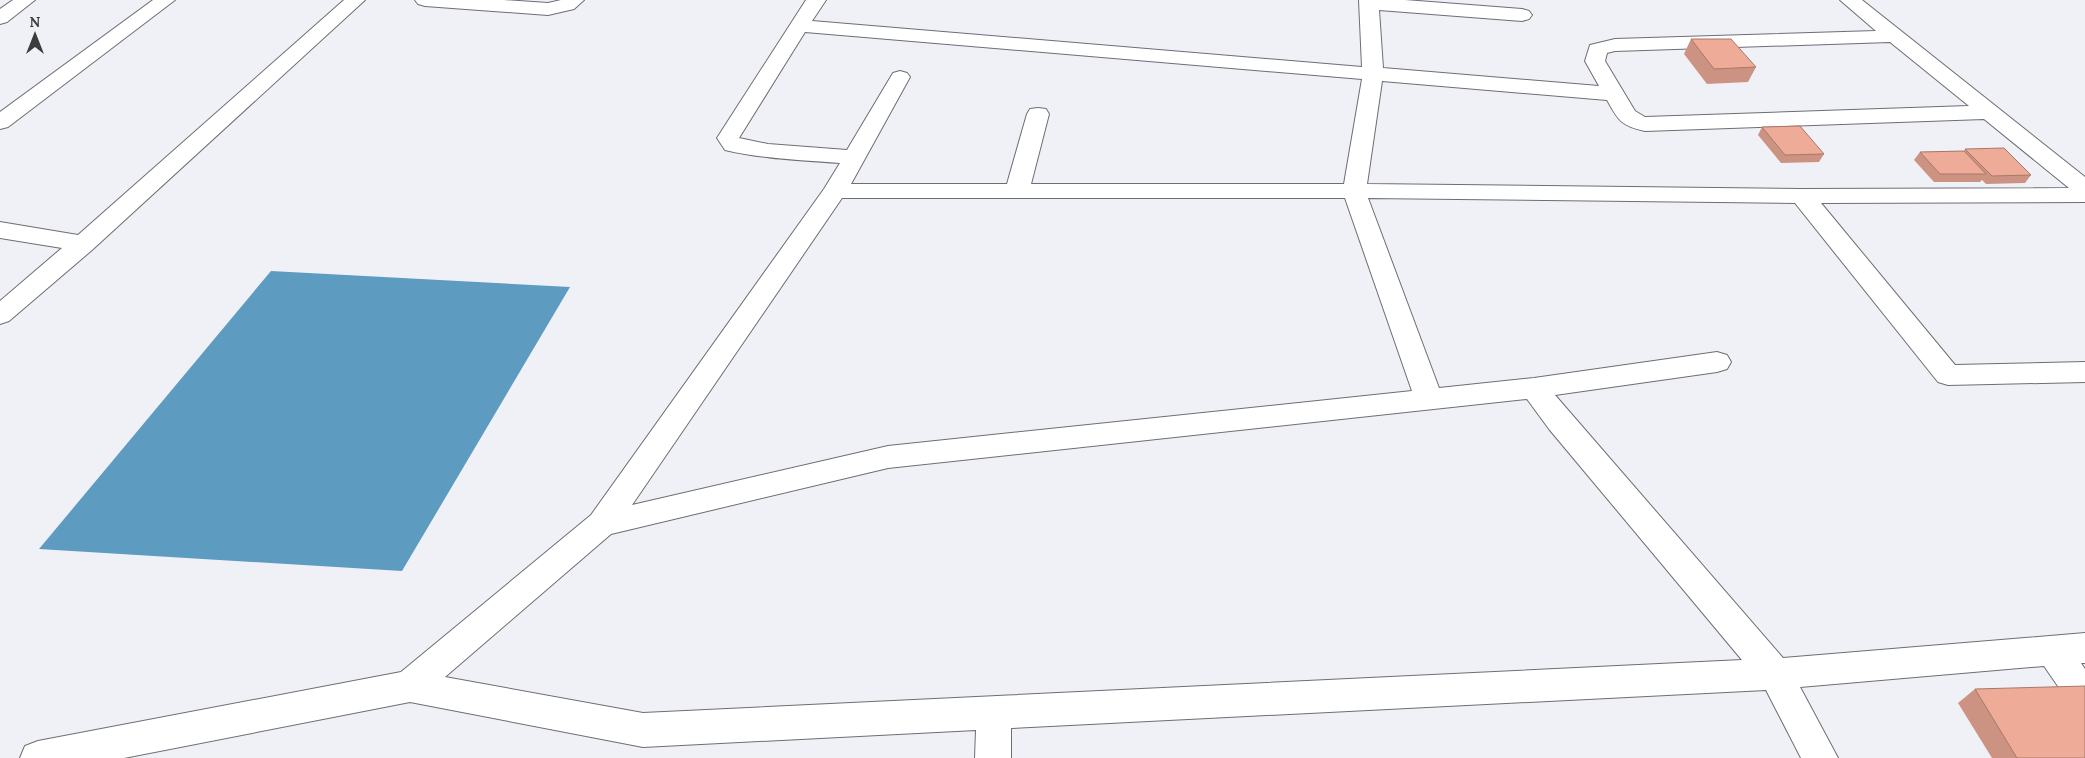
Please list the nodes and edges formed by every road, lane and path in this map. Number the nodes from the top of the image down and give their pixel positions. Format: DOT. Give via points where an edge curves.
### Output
graph roads {
  1 [pos="25,0"];
  2 [pos="165,0"];
  3 [pos="355,0"];
  4 [pos="425,0"];
  5 [pos="574,0"];
  6 [pos="816,0"];
  7 [pos="1850,0"];
  8 [pos="1369,1"];
  9 [pos="1522,15"];
  10 [pos="0,18"];
  11 [pos="801,26"];
  12 [pos="1895,36"];
  13 [pos="1373,75"];
  14 [pos="900,77"];
  15 [pos="1613,94"];
  16 [pos="1990,112"];
  17 [pos="1038,114"];
  18 [pos="0,122"];
  19 [pos="855,157"];
  20 [pos="2085,189"];
  21 [pos="835,191"];
  22 [pos="1017,191"];
  23 [pos="1354,191"];
  24 [pos="2085,195"];
  25 [pos="1802,196"];
  26 [pos="0,230"];
  27 [pos="83,244"];
  28 [pos="0,315"];
  29 [pos="1717,362"];
  30 [pos="2085,372"];
  31 [pos="1534,388"];
  32 [pos="1429,398"];
  33 [pos="602,524"];
  34 [pos="2085,648"];
  35 [pos="2052,651"];
  36 [pos="1774,674"];
  37 [pos="410,686"];
  38 [pos="2085,697"];
  39 [pos="994,713"];
  40 [pos="38,758"];
  41 [pos="993,758"];
  42 [pos="1820,758"];
  1 -- 10 [label="street"];
  2 -- 18 [label="street"];
  3 -- 27 [label="street"];
  4 -- 5 [label="street" via="548,9"];
  6 -- 11 [label="street"];
  7 -- 12 [label="street"];
  8 -- 9 [label="street"];
  8 -- 13 [label="street"];
  11 -- 13 [label="street"];
  11 -- 19 [label="street" via="728,138 733,145 768,152"];
  12 -- 15 [label="street" via="1615,45 1597,49 1595,61"];
  12 -- 16 [label="street"];
  13 -- 15 [label="street"];
  13 -- 23 [label="street"];
  14 -- 19 [label="street"];
  15 -- 16 [label="street" via="1626,115 1634,122 1645,124"];
  16 -- 20 [label="street"];
  17 -- 22 [label="street"];
  19 -- 21 [label="street"];
  21 -- 22 [label="street"];
  21 -- 33 [label="street"];
  22 -- 23 [label="street"];
  23 -- 25 [label="street"];
  23 -- 32 [label="street"];
  24 -- 25 [label="street"];
  25 -- 30 [label="street" via="1948,375"];
  26 -- 27 [label="street"];
  27 -- 28 [label="street"];
  29 -- 31 [label="street"];
  31 -- 32 [label="street"];
  31 -- 36 [label="street"];
  32 -- 33 [label="street" via="888,457"];
  33 -- 37 [label="street"];
  34 -- 35 [label="street"];
  35 -- 36 [label="street"];
  35 -- 38 [label="street"];
  36 -- 39 [label="street"];
  36 -- 42 [label="street"];
  37 -- 39 [label="street" via="643,730"];
  37 -- 40 [label="street"];
  39 -- 41 [label="street"];
}
